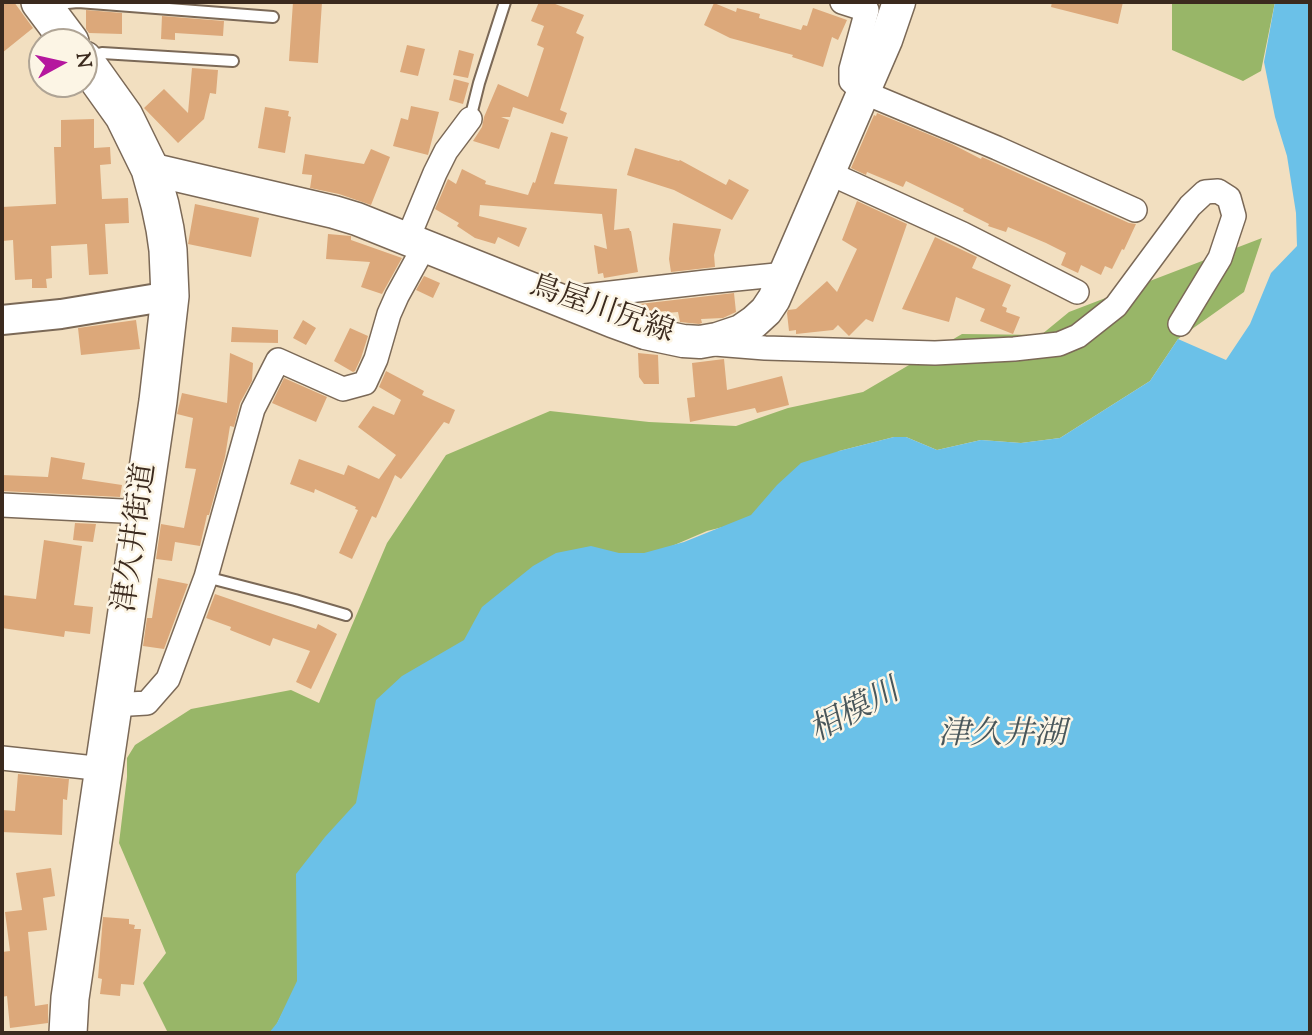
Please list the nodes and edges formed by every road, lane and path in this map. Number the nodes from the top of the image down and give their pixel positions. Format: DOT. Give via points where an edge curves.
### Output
graph roads {
  1 [pos="505,2"];
  2 [pos="842,2"];
  3 [pos="899,2"];
  4 [pos="42,5"];
  5 [pos="273,17"];
  6 [pos="59,28"];
  7 [pos="98,54"];
  8 [pos="233,61"];
  9 [pos="98,79"];
  10 [pos="863,92"];
  11 [pos="470,119"];
  12 [pos="150,169"];
  13 [pos="829,173"];
  14 [pos="1135,210"];
  15 [pos="416,242"];
  16 [pos="786,274"];
  17 [pos="1077,292"];
  18 [pos="170,296"];
  19 [pos="559,299"];
  20 [pos="2,320"];
  21 [pos="1180,324"];
  22 [pos="694,342"];
  23 [pos="2,505"];
  24 [pos="142,512"];
  25 [pos="206,577"];
  26 [pos="346,615"];
  27 [pos="113,705"];
  28 [pos="2,758"];
  29 [pos="104,769"];
  30 [pos="68,1033"];
  1 -- 11 [label="lane"];
  2 -- 10 [label="street" via="867,10 851,69 851,81"];
  3 -- 10 [label="main road, 鳥屋川尻線"];
  4 -- 5 [label="lane" via="78,2"];
  4 -- 6 [label="highway"];
  7 -- 8 [label="lane"];
  9 -- 12 [label="highway, 津久井街道" via="124,116"];
  10 -- 13 [label="main road, 鳥屋川尻線"];
  10 -- 14 [label="street"];
  11 -- 15 [label="street" via="435,173"];
  12 -- 15 [label="main road, 鳥屋川尻線" via="334,212"];
  12 -- 18 [label="highway, 津久井街道" via="165,229"];
  13 -- 16 [label="main road, 鳥屋川尻線"];
  13 -- 17 [label="street"];
  15 -- 19 [label="main road, 鳥屋川尻線"];
  15 -- 25 [label="street" via="365,383 343,389 278,360 253,409"];
  16 -- 19 [label="street"];
  16 -- 22 [label="main road, 鳥屋川尻線" via="770,306 754,322 727,337"];
  18 -- 20 [label="street"];
  18 -- 24 [label="highway, 津久井街道"];
  19 -- 22 [label="main road, 鳥屋川尻線" via="645,333"];
  21 -- 22 [label="street" via="1220,258 1234,216 1229,198 1218,191 1205,192 1190,206 1116,306 1078,336 1059,344 935,353"];
  23 -- 24 [label="street"];
  24 -- 27 [label="highway, 津久井街道"];
  25 -- 26 [label="lane"];
  25 -- 27 [label="street" via="168,680 147,703"];
  27 -- 29 [label="highway, 津久井街道"];
  28 -- 29 [label="street"];
  29 -- 30 [label="highway, 津久井街道"];
}
